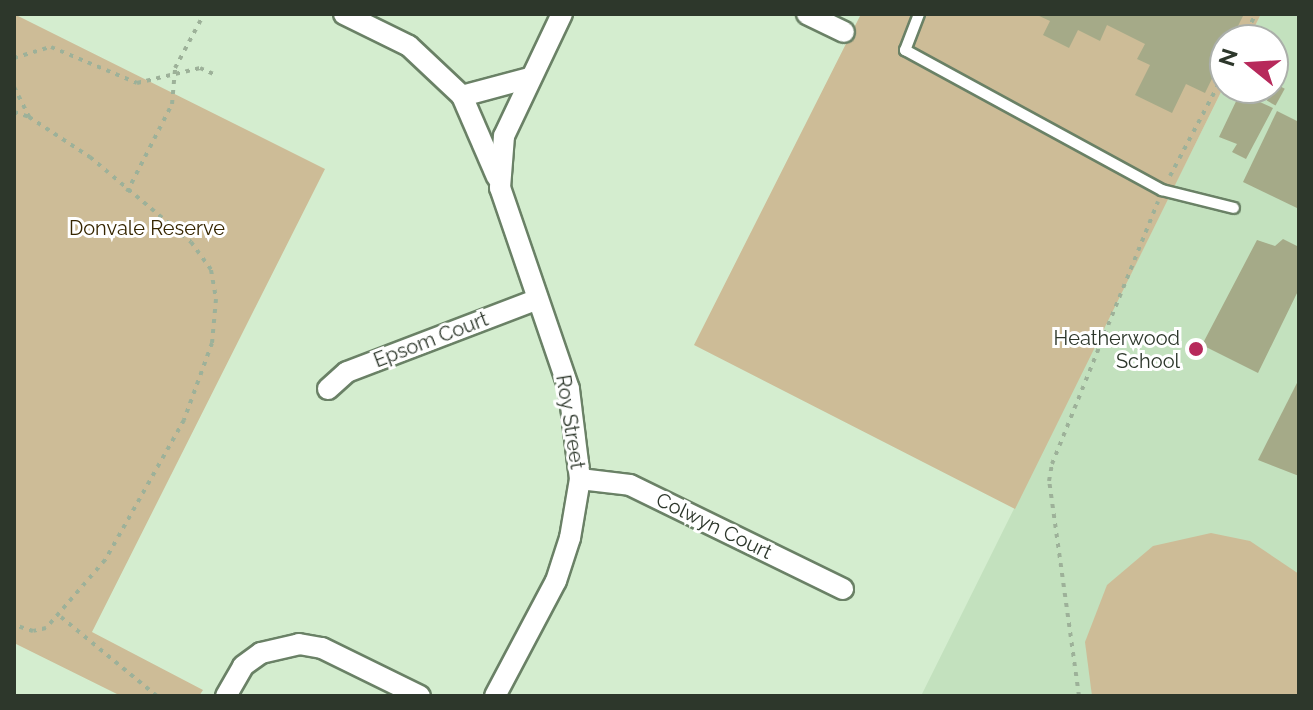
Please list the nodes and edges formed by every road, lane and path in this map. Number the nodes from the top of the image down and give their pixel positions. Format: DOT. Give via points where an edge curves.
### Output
graph roads {
  1 [pos="204,14"];
  2 [pos="344,14"];
  3 [pos="562,14"];
  4 [pos="807,14"];
  5 [pos="919,14"];
  6 [pos="844,32"];
  7 [pos="14,58"];
  8 [pos="175,74"];
  9 [pos="216,75"];
  10 [pos="529,78"];
  11 [pos="14,87"];
  12 [pos="462,96"];
  13 [pos="1209,102"];
  14 [pos="14,112"];
  15 [pos="29,117"];
  16 [pos="500,188"];
  17 [pos="1162,190"];
  18 [pos="127,192"];
  19 [pos="1234,208"];
  20 [pos="538,299"];
  21 [pos="328,389"];
  22 [pos="580,479"];
  23 [pos="843,589"];
  24 [pos="61,617"];
  25 [pos="14,625"];
  26 [pos="157,696"];
  27 [pos="226,696"];
  28 [pos="420,696"];
  29 [pos="495,696"];
  30 [pos="1079,696"];
  1 -- 8 [label="path"];
  2 -- 12 [label="street, Roy Street" via="409,46"];
  3 -- 10 [label="street, Roy Street"];
  4 -- 6 [label="street"];
  5 -- 17 [label="lane" via="905,50"];
  7 -- 8 [label="path" via="51,47 137,83"];
  8 -- 9 [label="path" via="200,68"];
  8 -- 18 [label="path" via="172,104"];
  10 -- 12 [label="street"];
  10 -- 16 [label="street, Roy Street" via="504,136"];
  11 -- 15 [label="path"];
  12 -- 16 [label="street, Roy Street"];
  13 -- 17 [label="path"];
  14 -- 15 [label="path"];
  15 -- 18 [label="path" via="90,157"];
  16 -- 20 [label="street, Roy Street"];
  17 -- 19 [label="lane"];
  17 -- 30 [label="path" via="1049,481"];
  18 -- 24 [label="path" via="191,242 211,270 216,299 212,343 184,420 105,560"];
  20 -- 21 [label="street, Epsom Court" via="347,372"];
  20 -- 22 [label="street, Roy Street" via="569,389"];
  22 -- 23 [label="street, Colwyn Court" via="630,485"];
  22 -- 29 [label="street, Roy Street" via="556,581"];
  24 -- 25 [label="path" via="33,631"];
  24 -- 26 [label="path"];
  27 -- 28 [label="street" via="243,666 261,653 299,644 322,648"];
}
